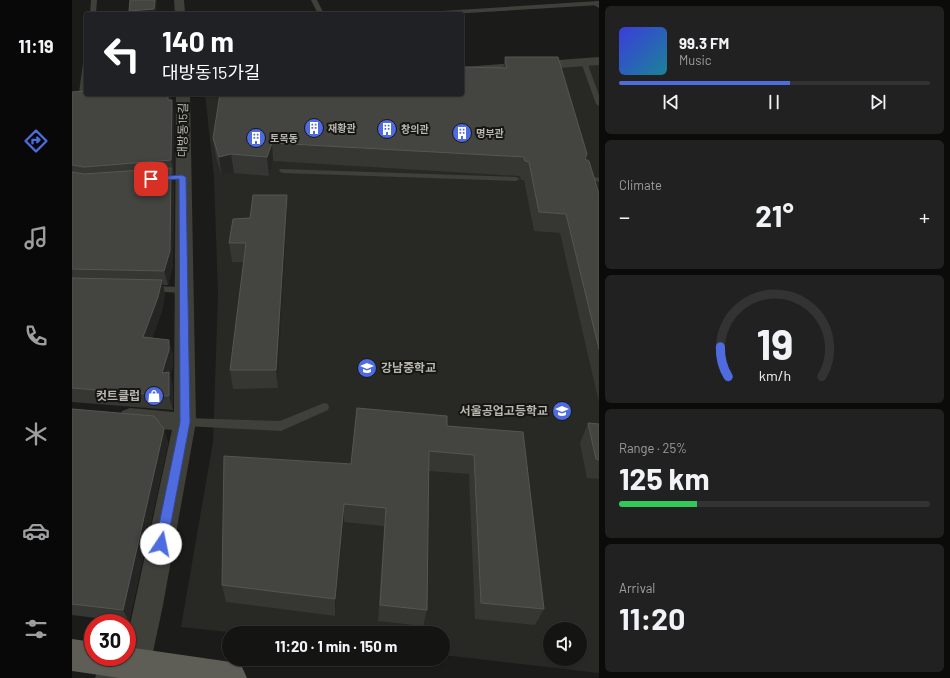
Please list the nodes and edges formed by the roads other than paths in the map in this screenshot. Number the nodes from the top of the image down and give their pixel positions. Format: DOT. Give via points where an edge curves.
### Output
graph roads {
  1 [pos="94,0"];
  2 [pos="180,0"];
  3 [pos="314,0"];
  4 [pos="508,0"];
  5 [pos="598,4"];
  6 [pos="514,8"];
  7 [pos="93,12"];
  8 [pos="180,12"];
  9 [pos="320,12"];
  10 [pos="455,12"];
  11 [pos="599,61"];
  12 [pos="584,62"];
  13 [pos="464,71"];
  14 [pos="84,73"];
  15 [pos="80,94"];
  16 [pos="183,96"];
  17 [pos="599,104"];
  18 [pos="283,171"];
  19 [pos="584,176"];
  20 [pos="516,179"];
  21 [pos="599,180"];
  22 [pos="143,289"];
  23 [pos="183,290"];
  24 [pos="324,407"];
  25 [pos="110,415"];
  26 [pos="185,422"];
  27 [pos="72,656"];
  28 [pos="84,658"];
  29 [pos="136,662"];
  30 [pos="135,666"];
  31 [pos="181,672"];
  32 [pos="102,678"];
  33 [pos="231,678"];
  1 -- 7 [label="lane"];
  2 -- 8 [label="street"];
  3 -- 9 [label="lane"];
  4 -- 6 [label="lane"];
  5 -- 6 [label="lane"];
  6 -- 10 [label="lane"];
  11 -- 12 [label="street"];
  12 -- 13 [label="street"];
  12 -- 17 [label="lane"];
  14 -- 15 [label="lane"];
  16 -- 23 [label="street, 대방동15길" via="178,177"];
  18 -- 20 [label="lane"];
  19 -- 21 [label="lane"];
  22 -- 23 [label="lane"];
  23 -- 26 [label="street, 대방동15길"];
  24 -- 26 [label="lane" via="281,426"];
  25 -- 26 [label="street"];
  26 -- 29 [label="street, 대방동15길" via="150,605"];
  27 -- 28 [label="main road"];
  30 -- 31 [label="main road"];
  31 -- 32 [label="lane"];
  31 -- 33 [label="main road"];
}
